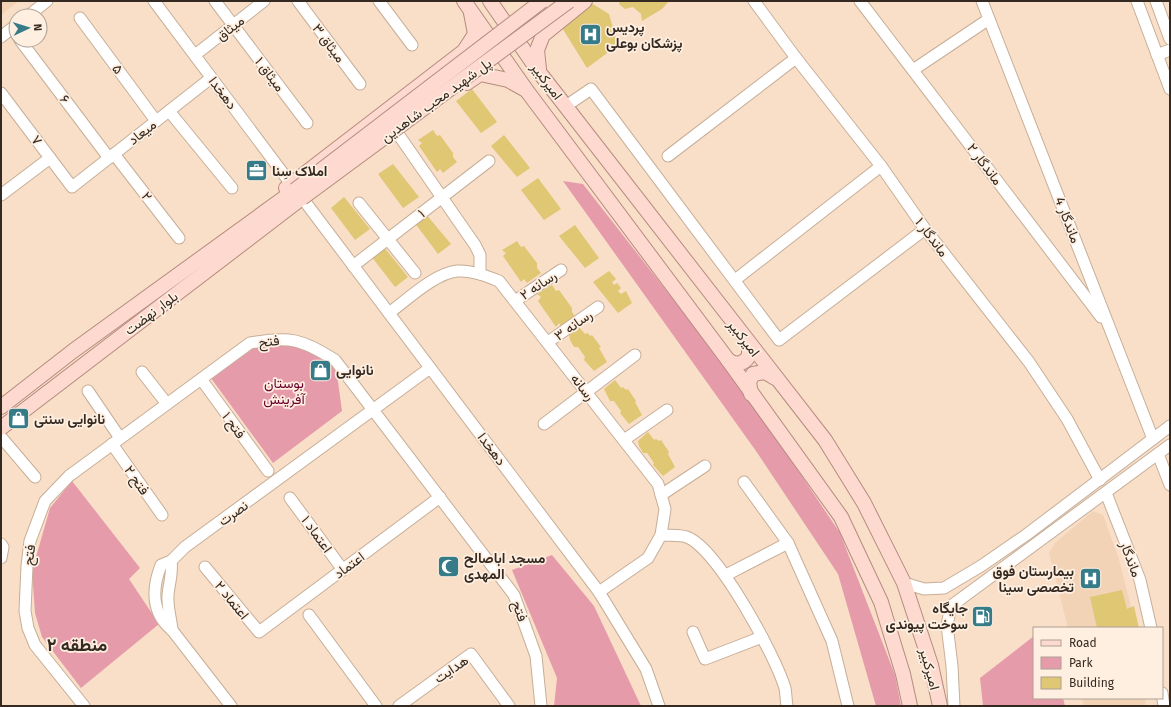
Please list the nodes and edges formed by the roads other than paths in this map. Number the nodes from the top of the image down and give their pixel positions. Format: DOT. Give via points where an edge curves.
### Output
graph roads {
  1 [pos="47,1"];
  2 [pos="154,1"];
  3 [pos="215,1"];
  4 [pos="264,1"];
  5 [pos="298,1"];
  6 [pos="379,1"];
  7 [pos="490,1"];
  8 [pos="532,1"];
  9 [pos="542,1"];
  10 [pos="569,1"];
  11 [pos="585,1"];
  12 [pos="754,1"];
  13 [pos="860,1"];
  14 [pos="982,1"];
  15 [pos="1137,1"];
  16 [pos="1156,1"];
  17 [pos="467,5"];
  18 [pos="38,8"];
  19 [pos="80,18"];
  20 [pos="989,19"];
  21 [pos="556,23"];
  22 [pos="233,26"];
  23 [pos="1170,39"];
  24 [pos="412,45"];
  25 [pos="26,48"];
  26 [pos="1170,50"];
  27 [pos="464,51"];
  28 [pos="194,55"];
  29 [pos="1157,55"];
  30 [pos="796,58"];
  31 [pos="913,70"];
  32 [pos="539,72"];
  33 [pos="480,74"];
  34 [pos="211,78"];
  35 [pos="360,84"];
  36 [pos="1170,89"];
  37 [pos="527,91"];
  38 [pos="1,93"];
  39 [pos="566,106"];
  40 [pos="169,111"];
  41 [pos="156,121"];
  42 [pos="307,123"];
  43 [pos="398,134"];
  44 [pos="112,156"];
  45 [pos="668,156"];
  46 [pos="50,158"];
  47 [pos="489,161"];
  48 [pos="881,166"];
  49 [pos="72,187"];
  50 [pos="232,188"];
  51 [pos="299,194"];
  52 [pos="1,195"];
  53 [pos="441,196"];
  54 [pos="359,203"];
  55 [pos="925,229"];
  56 [pos="179,238"];
  57 [pos="387,239"];
  58 [pos="226,248"];
  59 [pos="353,266"];
  60 [pos="561,270"];
  61 [pos="415,273"];
  62 [pos="480,274"];
  63 [pos="735,280"];
  64 [pos="515,301"];
  65 [pos="598,307"];
  66 [pos="389,313"];
  67 [pos="1109,327"];
  68 [pos="548,342"];
  69 [pos="749,344"];
  70 [pos="635,355"];
  71 [pos="728,360"];
  72 [pos="430,368"];
  73 [pos="142,372"];
  74 [pos="776,378"];
  75 [pos="201,379"];
  76 [pos="88,391"];
  77 [pos="586,391"];
  78 [pos="751,394"];
  79 [pos="167,404"];
  80 [pos="1,407"];
  81 [pos="667,410"];
  82 [pos="374,411"];
  83 [pos="544,424"];
  84 [pos="1170,426"];
  85 [pos="1,428"];
  86 [pos="1,437"];
  87 [pos="1153,439"];
  88 [pos="624,440"];
  89 [pos="116,441"];
  90 [pos="1170,445"];
  91 [pos="1158,454"];
  92 [pos="704,466"];
  93 [pos="268,471"];
  94 [pos="34,477"];
  95 [pos="1100,480"];
  96 [pos="744,482"];
  97 [pos="1170,485"];
  98 [pos="1106,492"];
  99 [pos="661,496"];
  100 [pos="440,497"];
  101 [pos="290,498"];
  102 [pos="162,515"];
  103 [pos="661,535"];
  104 [pos="1026,535"];
  105 [pos="788,543"];
  106 [pos="1034,546"];
  107 [pos="205,567"];
  108 [pos="343,570"];
  109 [pos="726,575"];
  110 [pos="904,583"];
  111 [pos="600,592"];
  112 [pos="310,615"];
  113 [pos="1151,627"];
  114 [pos="259,632"];
  115 [pos="693,632"];
  116 [pos="762,637"];
  117 [pos="84,706"];
  118 [pos="231,706"];
  119 [pos="376,706"];
  120 [pos="398,706"];
  121 [pos="509,706"];
  122 [pos="541,706"];
  123 [pos="659,706"];
  124 [pos="787,706"];
  125 [pos="848,706"];
  126 [pos="910,706"];
  127 [pos="940,706"];
  128 [pos="954,706"];
  1 -- 18 [label="street"];
  2 -- 28 [label="street, دهخدا"];
  3 -- 22 [label="street, میثاق ۱"];
  4 -- 22 [label="street, میثاق"];
  5 -- 35 [label="street, میثاق ۳"];
  6 -- 24 [label="street"];
  7 -- 32 [label="main road, امیرکبیر"];
  8 -- 21 [label="main road" via="534,12 539,18"];
  9 -- 51 [label="main road, پل شهید محب شاهدین, bridge"];
  10 -- 51 [label="main road, پل شهید محب شاهدین, bridge"];
  11 -- 21 [label="main road"];
  12 -- 30 [label="street, ماندگار ۱"];
  13 -- 31 [label="street, ماندگار ۲"];
  14 -- 20 [label="street, ماندگار 4"];
  15 -- 29 [label="street"];
  16 -- 23 [label="street"];
  17 -- 27 [label="main road" via="474,34"];
  17 -- 37 [label="main road, امیرکبیر"];
  19 -- 41 [label="street, ۵"];
  20 -- 31 [label="street"];
  20 -- 67 [label="street, ماندگار 4"];
  21 -- 32 [label="main road" via="543,35 536,50"];
  22 -- 28 [label="street, میثاق"];
  22 -- 42 [label="street, میثاق ۱"];
  25 -- 44 [label="street, ۶"];
  26 -- 29 [label="street"];
  27 -- 33 [label="main road" via="479,58"];
  27 -- 51 [label="main road"];
  28 -- 34 [label="street, دهخدا"];
  29 -- 36 [label="street"];
  30 -- 45 [label="street"];
  30 -- 48 [label="street, ماندگار ۱"];
  31 -- 67 [label="street, ماندگار ۲"];
  32 -- 39 [label="main road, امیرکبیر"];
  33 -- 37 [label="main road" via="508,80"];
  33 -- 43 [label="main road"];
  34 -- 40 [label="street, میعاد"];
  34 -- 51 [label="street, دهخدا"];
  37 -- 71 [label="main road, امیرکبیر"];
  38 -- 46 [label="street, ۷"];
  39 -- 63 [label="street" via="591,89"];
  39 -- 69 [label="main road, امیرکبیر"];
  40 -- 41 [label="street, میعاد"];
  40 -- 50 [label="street"];
  41 -- 44 [label="street, میعاد"];
  43 -- 51 [label="main road"];
  43 -- 53 [label="street"];
  44 -- 49 [label="street, میعاد"];
  44 -- 56 [label="street, ۲"];
  46 -- 49 [label="street, ۷"];
  46 -- 52 [label="street"];
  47 -- 53 [label="street, ۱"];
  48 -- 55 [label="street, ماندگار ۱"];
  48 -- 63 [label="street"];
  51 -- 58 [label="main road, بلوار نهضت"];
  51 -- 59 [label="street, دهخدا"];
  53 -- 57 [label="street, ۱"];
  53 -- 62 [label="street" via="476,245 480,255"];
  54 -- 57 [label="street"];
  55 -- 63 [label="street" via="779,340"];
  55 -- 95 [label="street, ماندگار ۱" via="1029,362 1067,420"];
  57 -- 59 [label="street, ۱"];
  57 -- 61 [label="street"];
  58 -- 80 [label="main road, بلوار نهضت" via="74,351"];
  58 -- 85 [label="main road, بلوار نهضت"];
  59 -- 66 [label="street, دهخدا"];
  60 -- 64 [label="street, رسانه ۲"];
  62 -- 64 [label="street, رسانه" via="500,280"];
  62 -- 66 [label="street, رسانه" via="457,271 440,276"];
  64 -- 68 [label="street, رسانه"];
  65 -- 68 [label="street, رسانه ۳"];
  66 -- 72 [label="street, دهخدا"];
  67 -- 87 [label="street, ماندگار 4"];
  68 -- 77 [label="street, رسانه"];
  69 -- 71 [label="main road" via="750,356 744,362 736,364"];
  69 -- 74 [label="main road, امیرکبیر"];
  70 -- 77 [label="street"];
  71 -- 78 [label="main road, امیرکبیر"];
  72 -- 82 [label="street, نصرت"];
  72 -- 111 [label="street, دهخدا"];
  73 -- 79 [label="street"];
  74 -- 78 [label="main road" via="765,372 753,374 749,382"];
  74 -- 110 [label="main road, امیرکبیر" via="825,440 864,503"];
  75 -- 79 [label="street, فتح"];
  75 -- 82 [label="street, فتح" via="250,343 280,338 310,344 335,360"];
  75 -- 93 [label="street, فتح ۱"];
  76 -- 89 [label="street, فتح ۲"];
  77 -- 83 [label="street"];
  77 -- 88 [label="street, رسانه"];
  78 -- 126 [label="main road, امیرکبیر" via="841,517 881,602"];
  79 -- 89 [label="street, فتح"];
  81 -- 88 [label="street"];
  82 -- 100 [label="street, فتح"];
  82 -- 118 [label="street, نصرت" via="185,547 171,561 173,570 168,608 172,630"];
  84 -- 87 [label="street"];
  86 -- 94 [label="street"];
  87 -- 95 [label="street"];
  88 -- 99 [label="street, رسانه" via="658,484"];
  89 -- 102 [label="street, فتح ۲"];
  89 -- 117 [label="street, فتح" via="69,476 45,500 30,541 26,566 25,612 35,645"];
  90 -- 91 [label="street"];
  91 -- 97 [label="street"];
  91 -- 98 [label="street"];
  92 -- 99 [label="street"];
  95 -- 104 [label="street"];
  96 -- 105 [label="street"];
  98 -- 106 [label="street"];
  98 -- 113 [label="street, ماندگار" via="1140,580"];
  99 -- 103 [label="street, رسانه" via="665,509"];
  100 -- 108 [label="street, اعتماد"];
  100 -- 122 [label="street, فتح" via="514,595 536,656"];
  101 -- 108 [label="street, اعتماد ۱"];
  103 -- 109 [label="street" via="688,537 710,555"];
  103 -- 111 [label="street, رسانه" via="648,558"];
  104 -- 106 [label="street"];
  104 -- 110 [label="street" via="944,588 924,589"];
  105 -- 109 [label="street"];
  105 -- 125 [label="street" via="832,641"];
  106 -- 128 [label="street" via="951,606 947,625"];
  107 -- 114 [label="street, اعتماد ۲"];
  108 -- 114 [label="street, اعتماد"];
  109 -- 116 [label="street"];
  110 -- 127 [label="main road, امیرکبیر" via="931,665"];
  111 -- 123 [label="street, دهخدا" via="646,669"];
  112 -- 119 [label="street"];
  115 -- 116 [label="street" via="705,659"];
  116 -- 124 [label="street" via="784,688"];
  120 -- 121 [label="street, هدایت" via="471,654"];
}
